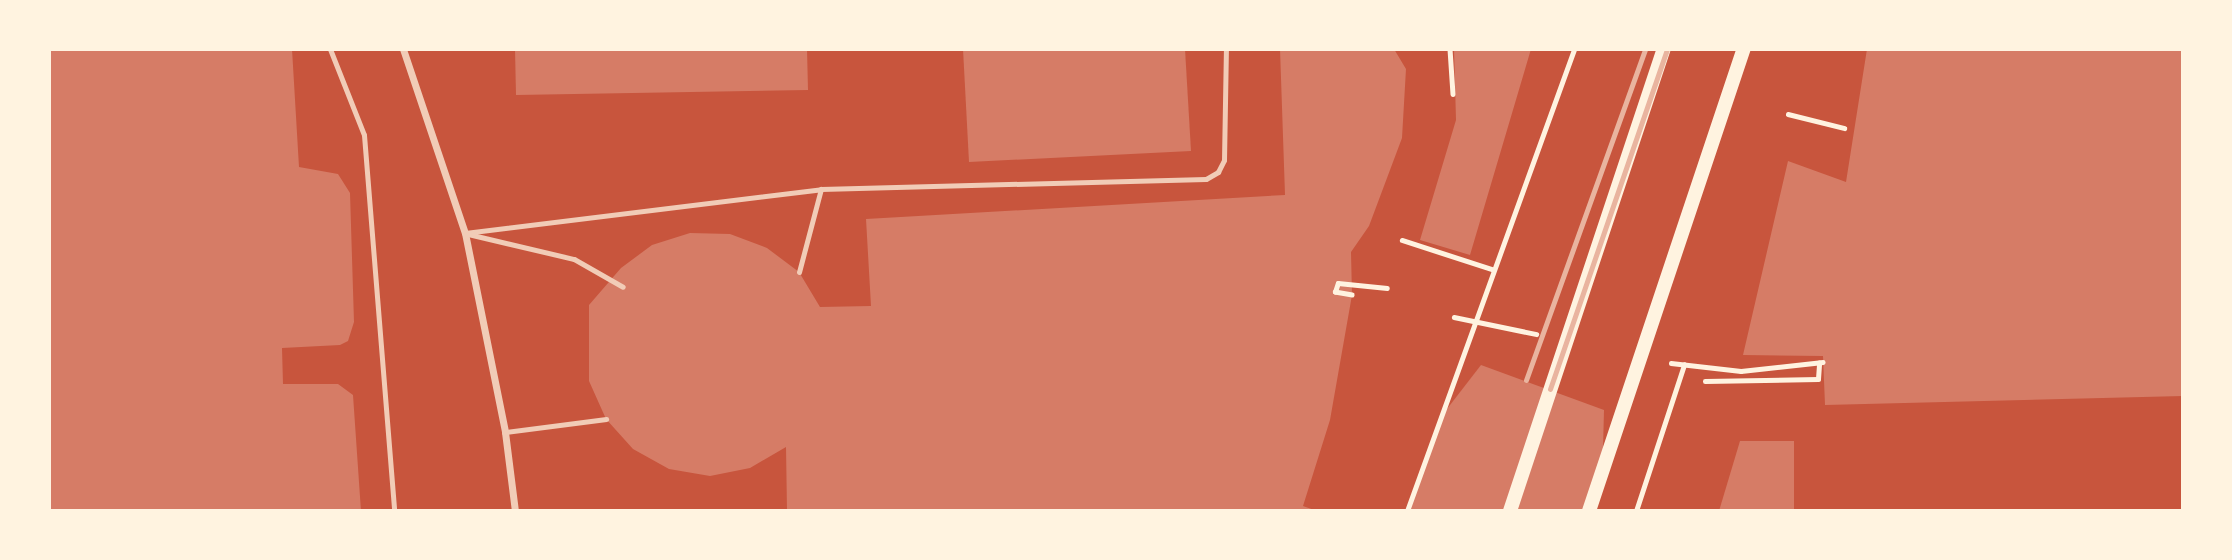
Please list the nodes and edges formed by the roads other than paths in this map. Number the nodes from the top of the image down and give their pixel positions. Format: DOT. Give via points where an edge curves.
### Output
graph roads {
  1 [pos="330,49"];
  2 [pos="403,49"];
  3 [pos="1226,49"];
  4 [pos="1664,49"];
  5 [pos="1744,49"];
  6 [pos="821,189"];
  7 [pos="464,233"];
  8 [pos="799,272"];
  9 [pos="623,287"];
  10 [pos="606,419"];
  11 [pos="505,432"];
  12 [pos="394,511"];
  13 [pos="515,511"];
  14 [pos="1510,511"];
  15 [pos="1589,511"];
  1 -- 12 [label="lane" via="363,135"];
  2 -- 7 [label="street"];
  3 -- 6 [label="lane" via="1224,160 1218,172 1206,179"];
  4 -- 14 [label="main road"];
  5 -- 15 [label="main road"];
  6 -- 7 [label="lane"];
  6 -- 8 [label="lane"];
  7 -- 9 [label="lane" via="574,259"];
  7 -- 11 [label="street"];
  10 -- 11 [label="lane"];
  11 -- 13 [label="street"];
}
